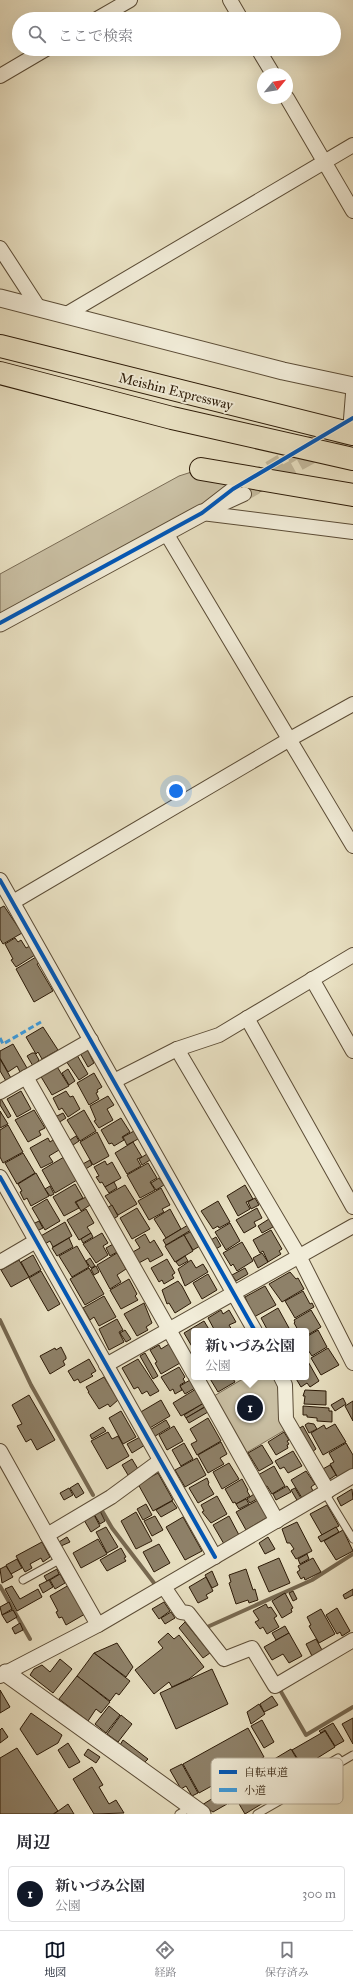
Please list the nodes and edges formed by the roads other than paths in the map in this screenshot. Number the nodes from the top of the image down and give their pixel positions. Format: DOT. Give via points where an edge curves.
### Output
graph roads {
  1 [pos="130,0"];
  2 [pos="230,0"];
  3 [pos="109,12"];
  4 [pos="237,12"];
  5 [pos="34,56"];
  6 [pos="262,56"];
  7 [pos="269,68"];
  8 [pos="0,76"];
  9 [pos="290,104"];
  10 [pos="353,145"];
  11 [pos="324,162"];
  12 [pos="353,211"];
  13 [pos="0,248"];
  14 [pos="0,298"];
  15 [pos="38,308"];
  16 [pos="65,315"];
  17 [pos="0,346"];
  18 [pos="0,374"];
  19 [pos="353,386"];
  20 [pos="353,394"];
  21 [pos="352,424"];
  22 [pos="353,459"];
  23 [pos="201,469"];
  24 [pos="238,492"];
  25 [pos="353,495"];
  26 [pos="205,511"];
  27 [pos="353,532"];
  28 [pos="166,533"];
  29 [pos="0,623"];
  30 [pos="353,704"];
  31 [pos="290,739"];
  32 [pos="353,846"];
  33 [pos="5,892"];
  34 [pos="353,955"];
  35 [pos="312,979"];
  36 [pos="247,1018"];
  37 [pos="91,1040"];
  38 [pos="177,1049"];
  39 [pos="353,1051"];
  40 [pos="26,1077"];
  41 [pos="114,1081"];
  42 [pos="0,1092"];
  43 [pos="0,1177"];
  44 [pos="353,1207"];
  45 [pos="353,1226"];
  46 [pos="36,1241"];
  47 [pos="298,1256"];
  48 [pos="0,1262"];
  49 [pos="234,1293"];
  50 [pos="253,1328"];
  51 [pos="169,1330"];
  52 [pos="353,1363"];
  53 [pos="106,1365"];
  54 [pos="191,1369"];
  55 [pos="198,1380"];
  56 [pos="282,1380"];
  57 [pos="0,1452"];
  58 [pos="160,1461"];
  59 [pos="353,1476"];
  60 [pos="327,1492"];
  61 [pos="277,1521"];
  62 [pos="47,1535"];
  63 [pos="353,1539"];
  64 [pos="215,1557"];
  65 [pos="61,1559"];
  66 [pos="23,1580"];
  67 [pos="164,1587"];
  68 [pos="98,1624"];
  69 [pos="353,1640"];
  70 [pos="2,1673"];
  71 [pos="353,1755"];
  72 [pos="343,1761"];
  73 [pos="274,1804"];
  74 [pos="191,1812"];
  75 [pos="257,1814"];
  1 -- 3 [label="street"];
  2 -- 4 [label="street"];
  5 -- 8 [label="street"];
  6 -- 7 [label="street"];
  9 -- 11 [label="street"];
  10 -- 11 [label="street"];
  11 -- 12 [label="street"];
  11 -- 16 [label="street"];
  13 -- 15 [label="street"];
  14 -- 15 [label="street"];
  15 -- 16 [label="street"];
  16 -- 19 [label="street" via="283,371"];
  17 -- 21 [label="highway, Meishin Expressway"];
  18 -- 22 [label="highway, Meishin Expressway" via="172,418"];
  20 -- 21 [label="street"];
  23 -- 25 [label="highway"];
  24 -- 26 [label="street"];
  26 -- 27 [label="street"];
  26 -- 28 [label="street"];
  28 -- 29 [label="street"];
  28 -- 31 [label="street"];
  30 -- 31 [label="street"];
  31 -- 32 [label="street"];
  31 -- 33 [label="street"];
  33 -- 37 [label="street"];
  34 -- 35 [label="street"];
  35 -- 36 [label="street"];
  35 -- 39 [label="street"];
  36 -- 38 [label="street" via="219,1034"];
  36 -- 44 [label="street"];
  37 -- 40 [label="street"];
  37 -- 41 [label="street"];
  38 -- 41 [label="street"];
  38 -- 47 [label="street"];
  40 -- 42 [label="street"];
  40 -- 51 [label="street"];
  41 -- 49 [label="street"];
  43 -- 46 [label="street"];
  45 -- 47 [label="street"];
  46 -- 48 [label="street"];
  46 -- 53 [label="street"];
  47 -- 49 [label="street"];
  47 -- 52 [label="street"];
  49 -- 50 [label="street"];
  49 -- 51 [label="street"];
  51 -- 53 [label="street"];
  51 -- 54 [label="street"];
  53 -- 58 [label="street"];
  55 -- 61 [label="street"];
  56 -- 60 [label="street" via="285,1385 286,1419"];
  57 -- 62 [label="street"];
  58 -- 62 [label="street" via="111,1497"];
  58 -- 64 [label="street"];
  59 -- 60 [label="street"];
  60 -- 61 [label="street"];
  60 -- 63 [label="lane"];
  61 -- 64 [label="street"];
  62 -- 65 [label="street"];
  64 -- 67 [label="street"];
  65 -- 66 [label="lane"];
  65 -- 68 [label="street"];
  67 -- 68 [label="street"];
  67 -- 69 [label="street" via="181,1612 188,1613 224,1659 252,1648 275,1686"];
  68 -- 70 [label="street"];
  70 -- 74 [label="street"];
  71 -- 72 [label="lane"];
  73 -- 75 [label="lane"];
}
